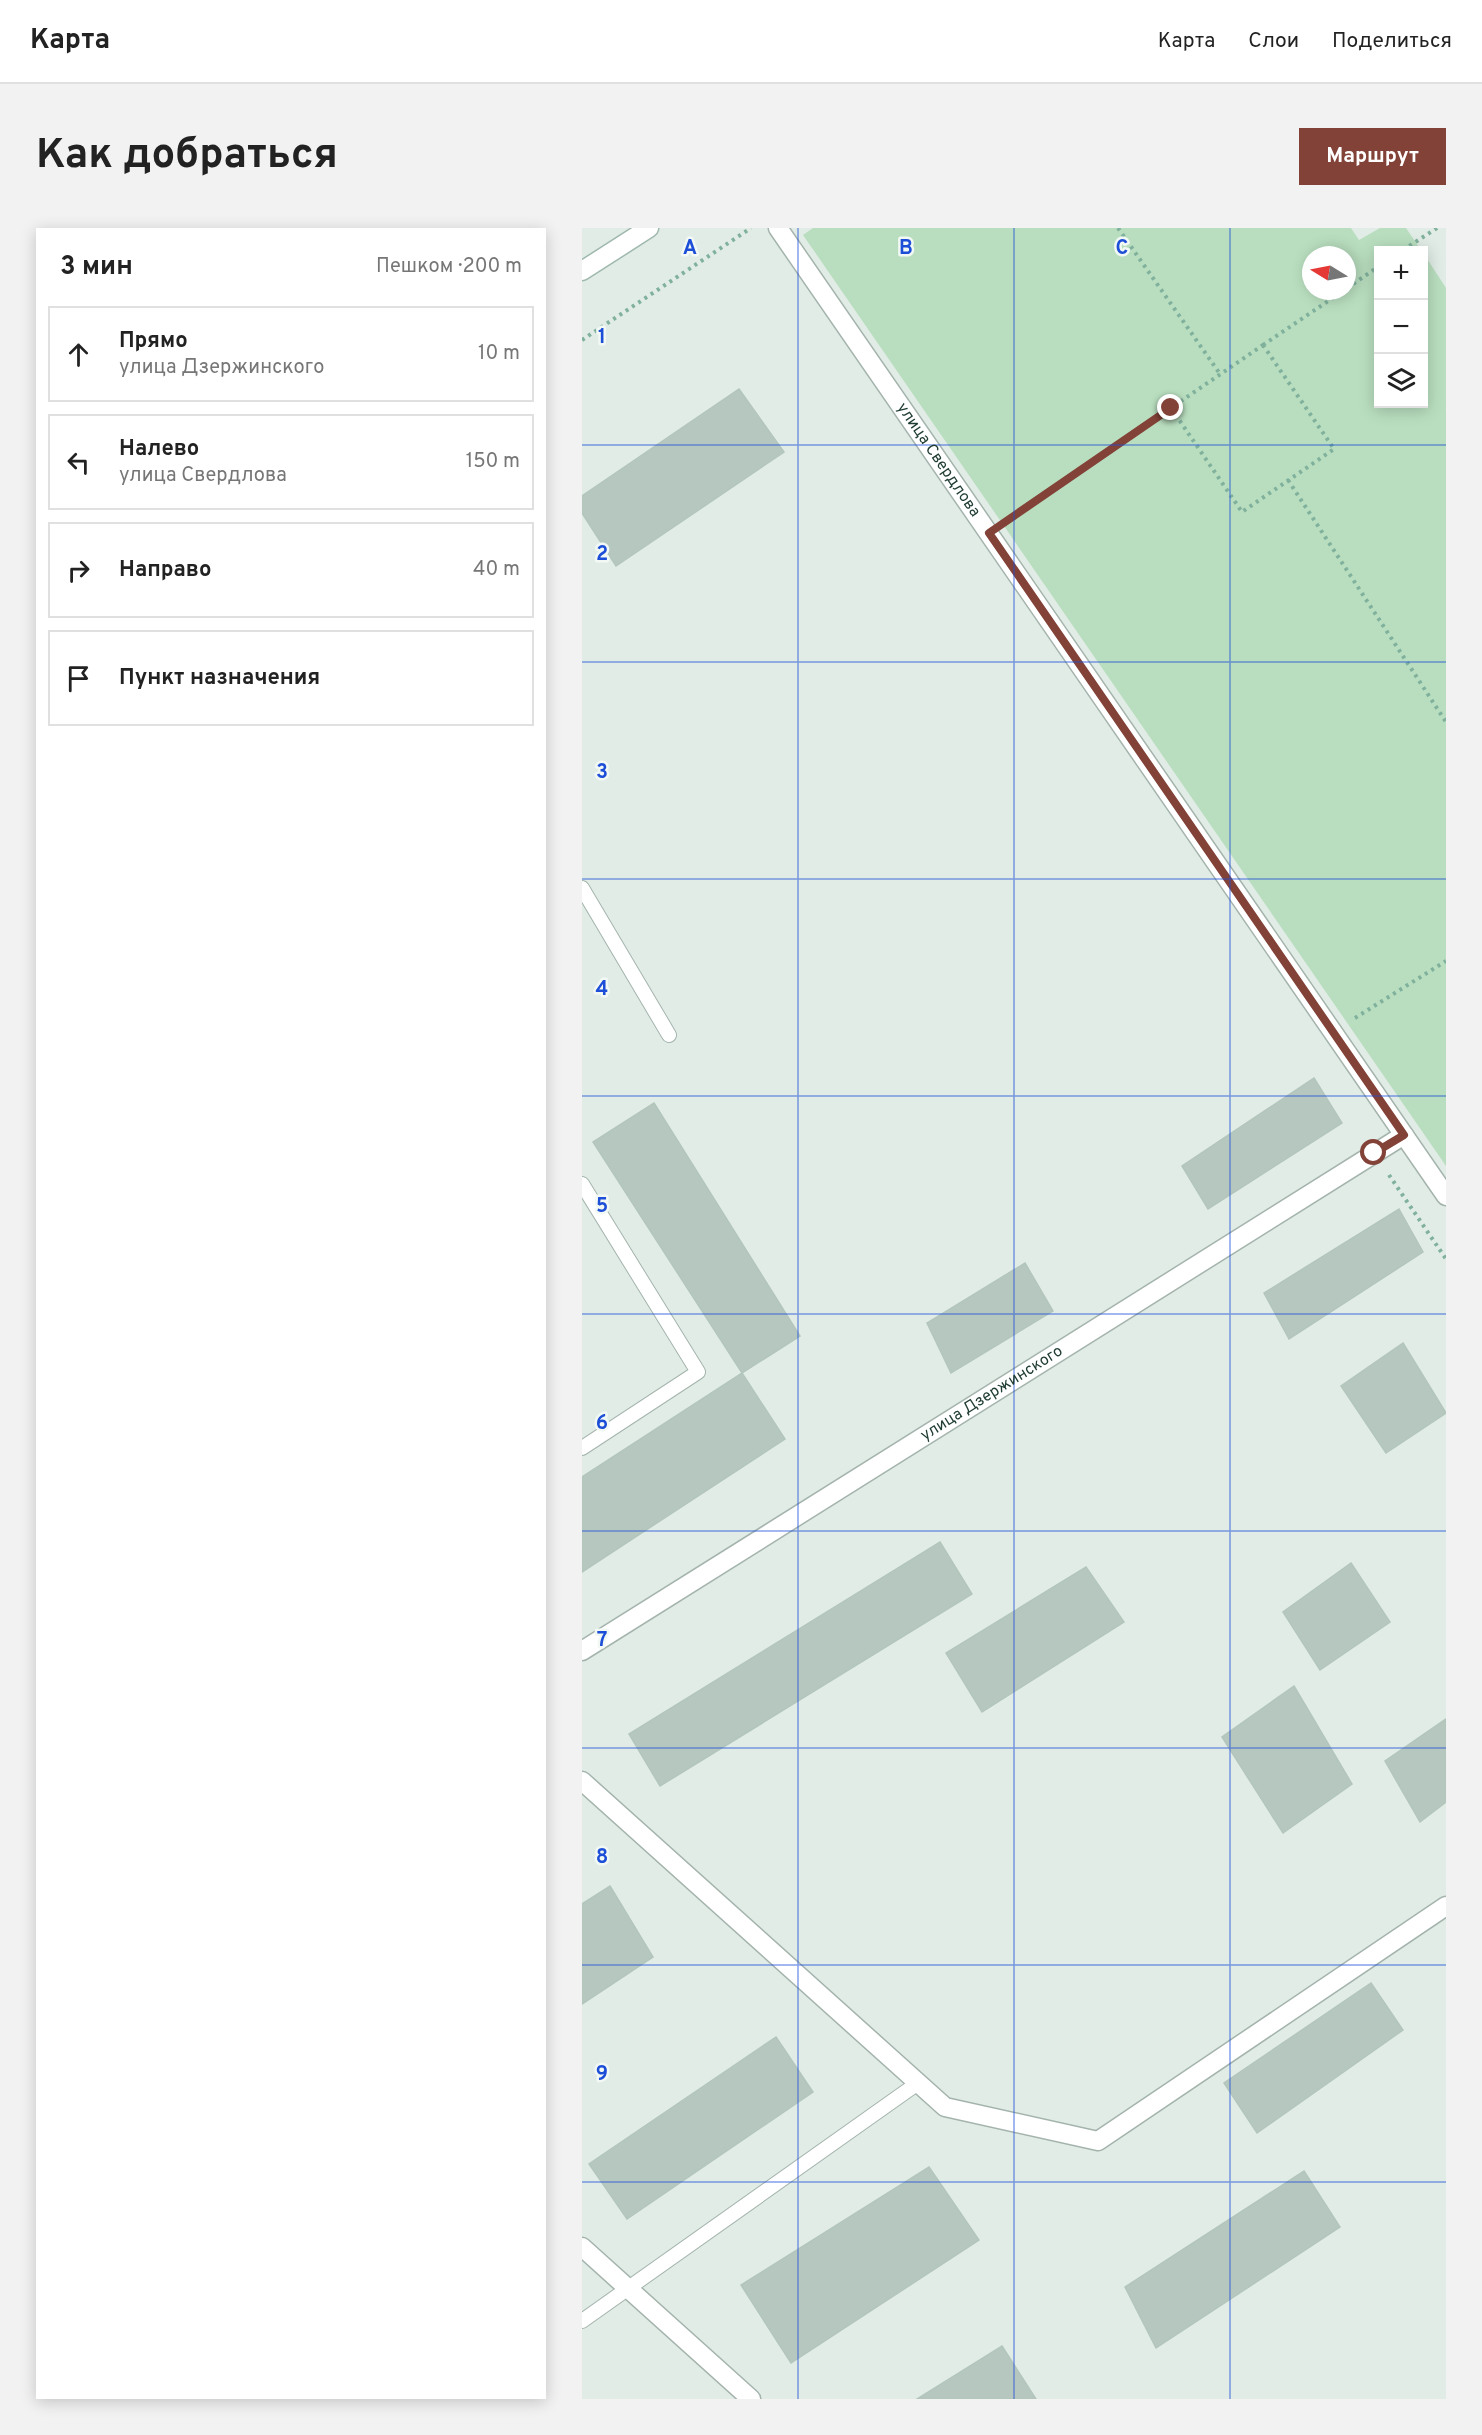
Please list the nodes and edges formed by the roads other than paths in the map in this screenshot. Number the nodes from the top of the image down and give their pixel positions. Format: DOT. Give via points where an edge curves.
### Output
graph roads {
  1 [pos="649,228"];
  2 [pos="778,228"];
  3 [pos="582,271"];
  4 [pos="582,888"];
  5 [pos="669,1035"];
  6 [pos="1404,1135"];
  7 [pos="582,1184"];
  8 [pos="1446,1196"];
  9 [pos="582,1448"];
  10 [pos="582,1652"];
  11 [pos="582,1781"];
  12 [pos="1446,1906"];
  13 [pos="918,2082"];
  14 [pos="582,2247"];
  15 [pos="628,2288"];
  16 [pos="582,2321"];
  17 [pos="751,2399"];
  1 -- 3 [label="street"];
  2 -- 6 [label="street, улица Свердлова"];
  4 -- 5 [label="lane"];
  6 -- 8 [label="street, улица Свердлова"];
  6 -- 10 [label="street, улица Дзержинского"];
  7 -- 9 [label="lane" via="698,1372"];
  11 -- 13 [label="street"];
  12 -- 13 [label="street" via="1098,2141 945,2107"];
  13 -- 15 [label="lane"];
  14 -- 15 [label="street"];
  15 -- 16 [label="lane"];
  15 -- 17 [label="street"];
}
